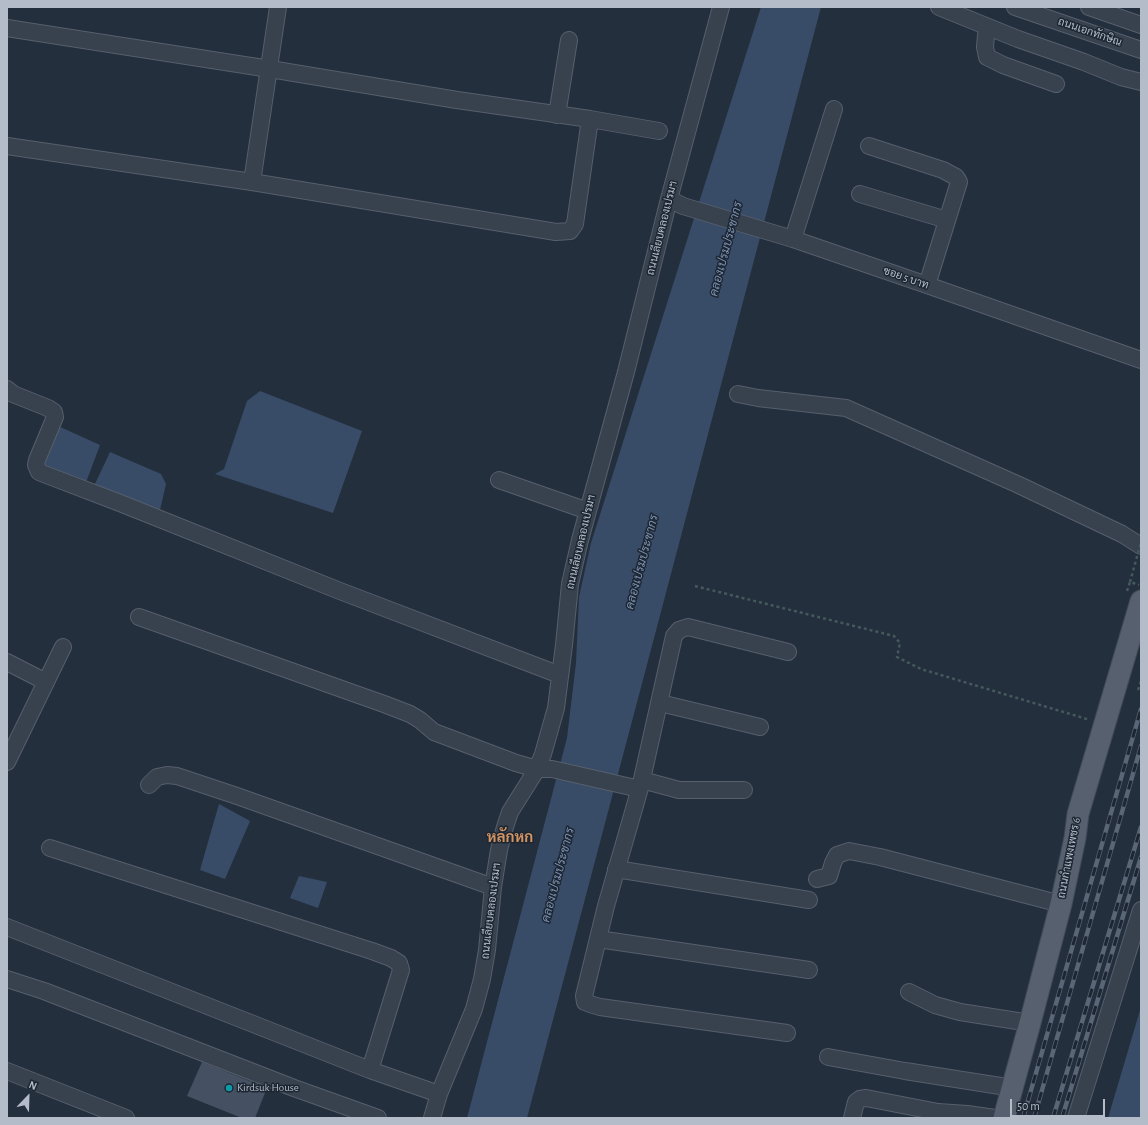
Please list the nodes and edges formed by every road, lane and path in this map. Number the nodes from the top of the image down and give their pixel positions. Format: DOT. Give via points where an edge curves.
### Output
graph roads {
  1 [pos="278,7"];
  2 [pos="721,7"];
  3 [pos="939,7"];
  4 [pos="1089,7"];
  5 [pos="1020,8"];
  6 [pos="1141,25"];
  7 [pos="7,28"];
  8 [pos="988,28"];
  9 [pos="570,40"];
  10 [pos="1141,50"];
  11 [pos="270,68"];
  12 [pos="1141,82"];
  13 [pos="1056,84"];
  14 [pos="834,108"];
  15 [pos="557,115"];
  16 [pos="590,119"];
  17 [pos="659,131"];
  18 [pos="7,146"];
  19 [pos="868,146"];
  20 [pos="252,182"];
  21 [pos="860,194"];
  22 [pos="676,203"];
  23 [pos="947,220"];
  24 [pos="793,239"];
  25 [pos="927,285"];
  26 [pos="1141,360"];
  27 [pos="7,388"];
  28 [pos="738,394"];
  29 [pos="500,480"];
  30 [pos="588,511"];
  31 [pos="1141,542"];
  32 [pos="1141,546"];
  33 [pos="1141,585"];
  34 [pos="695,586"];
  35 [pos="1141,601"];
  36 [pos="139,617"];
  37 [pos="63,647"];
  38 [pos="788,652"];
  39 [pos="7,662"];
  40 [pos="560,675"];
  41 [pos="1141,681"];
  42 [pos="46,682"];
  43 [pos="1138,690"];
  44 [pos="660,703"];
  45 [pos="1104,724"];
  46 [pos="760,727"];
  47 [pos="8,756"];
  48 [pos="544,769"];
  49 [pos="149,785"];
  50 [pos="638,785"];
  51 [pos="744,790"];
  52 [pos="50,848"];
  53 [pos="616,869"];
  54 [pos="818,879"];
  55 [pos="493,887"];
  56 [pos="809,900"];
  57 [pos="1061,904"];
  58 [pos="1141,910"];
  59 [pos="7,927"];
  60 [pos="598,939"];
  61 [pos="809,970"];
  62 [pos="7,979"];
  63 [pos="909,992"];
  64 [pos="1030,1023"];
  65 [pos="787,1033"];
  66 [pos="828,1057"];
  67 [pos="370,1070"];
  68 [pos="7,1072"];
  69 [pos="1013,1088"];
  70 [pos="439,1094"];
  71 [pos="126,1118"];
  72 [pos="378,1118"];
  73 [pos="432,1118"];
  74 [pos="852,1118"];
  75 [pos="995,1118"];
  76 [pos="1004,1118"];
  77 [pos="1076,1118"];
  1 -- 11 [label="street"];
  2 -- 22 [label="street, ถนนเลียบคลองเปรมฯ"];
  3 -- 8 [label="street"];
  4 -- 6 [label="street"];
  5 -- 10 [label="street, ถนนเอกทักษิณ"];
  7 -- 11 [label="street"];
  8 -- 12 [label="street"];
  8 -- 13 [label="street" via="987,57"];
  9 -- 15 [label="street"];
  11 -- 15 [label="street"];
  11 -- 20 [label="street"];
  14 -- 24 [label="street"];
  15 -- 16 [label="street"];
  16 -- 17 [label="street"];
  16 -- 20 [label="street" via="575,224 570,231 556,232"];
  18 -- 20 [label="street"];
  19 -- 23 [label="street" via="943,170 956,177 959,182"];
  21 -- 23 [label="street"];
  22 -- 24 [label="street, ซอย 5 บาท"];
  22 -- 30 [label="street, ถนนเลียบคลองเปรมฯ"];
  23 -- 25 [label="street"];
  24 -- 25 [label="street, ซอย 5 บาท"];
  25 -- 26 [label="street, ซอย 5 บาท"];
  27 -- 40 [label="street" via="13,394 54,412 55,417 37,460 39,472 340,592"];
  28 -- 32 [label="street" via="846,408 1026,488 1122,534"];
  29 -- 30 [label="street"];
  30 -- 40 [label="street, ถนนเลียบคลองเปรมฯ" via="570,584"];
  31 -- 33 [label="path, bridge" via="1130,582"];
  34 -- 45 [label="path" via="894,636 900,643 896,656 921,669"];
  35 -- 45 [label="main road, ถนนกำแพงเพชร 6"];
  36 -- 48 [label="street" via="384,704 410,714 434,732 516,763"];
  37 -- 42 [label="street"];
  38 -- 44 [label="street" via="688,627 679,630 674,636"];
  39 -- 42 [label="street"];
  40 -- 48 [label="street, ถนนเลียบคลองเปรมฯ" via="556,708 543,754"];
  41 -- 43 [label="path"];
  42 -- 47 [label="street"];
  44 -- 46 [label="street"];
  44 -- 50 [label="street"];
  45 -- 57 [label="main road, ถนนกำแพงเพชร 6" via="1078,814"];
  48 -- 50 [label="street"];
  48 -- 55 [label="street, ถนนเลียบคลองเปรมฯ" via="510,812 499,850"];
  49 -- 55 [label="street" via="157,777 178,776"];
  50 -- 51 [label="street" via="679,790"];
  50 -- 53 [label="street"];
  52 -- 67 [label="street" via="372,951 399,963 401,970"];
  53 -- 56 [label="street"];
  53 -- 60 [label="street"];
  54 -- 57 [label="street" via="829,876 837,855 849,851"];
  55 -- 70 [label="street, ถนนเลียบคลองเปรมฯ" via="482,979 474,1009"];
  57 -- 64 [label="main road, ถนนกำแพงเพชร 6"];
  58 -- 77 [label="street"];
  59 -- 67 [label="street"];
  60 -- 61 [label="street"];
  60 -- 65 [label="street" via="584,996 585,1002"];
  62 -- 72 [label="street"];
  63 -- 64 [label="street" via="935,1005 960,1012"];
  64 -- 69 [label="main road, ถนนกำแพงเพชร 6"];
  66 -- 69 [label="street"];
  67 -- 70 [label="street"];
  68 -- 71 [label="street"];
  69 -- 76 [label="main road, ถนนกำแพงเพชร 6"];
  70 -- 73 [label="street, ถนนเลียบคลองเปรมฯ"];
  74 -- 75 [label="street" via="856,1102 866,1098 938,1112"];
}
